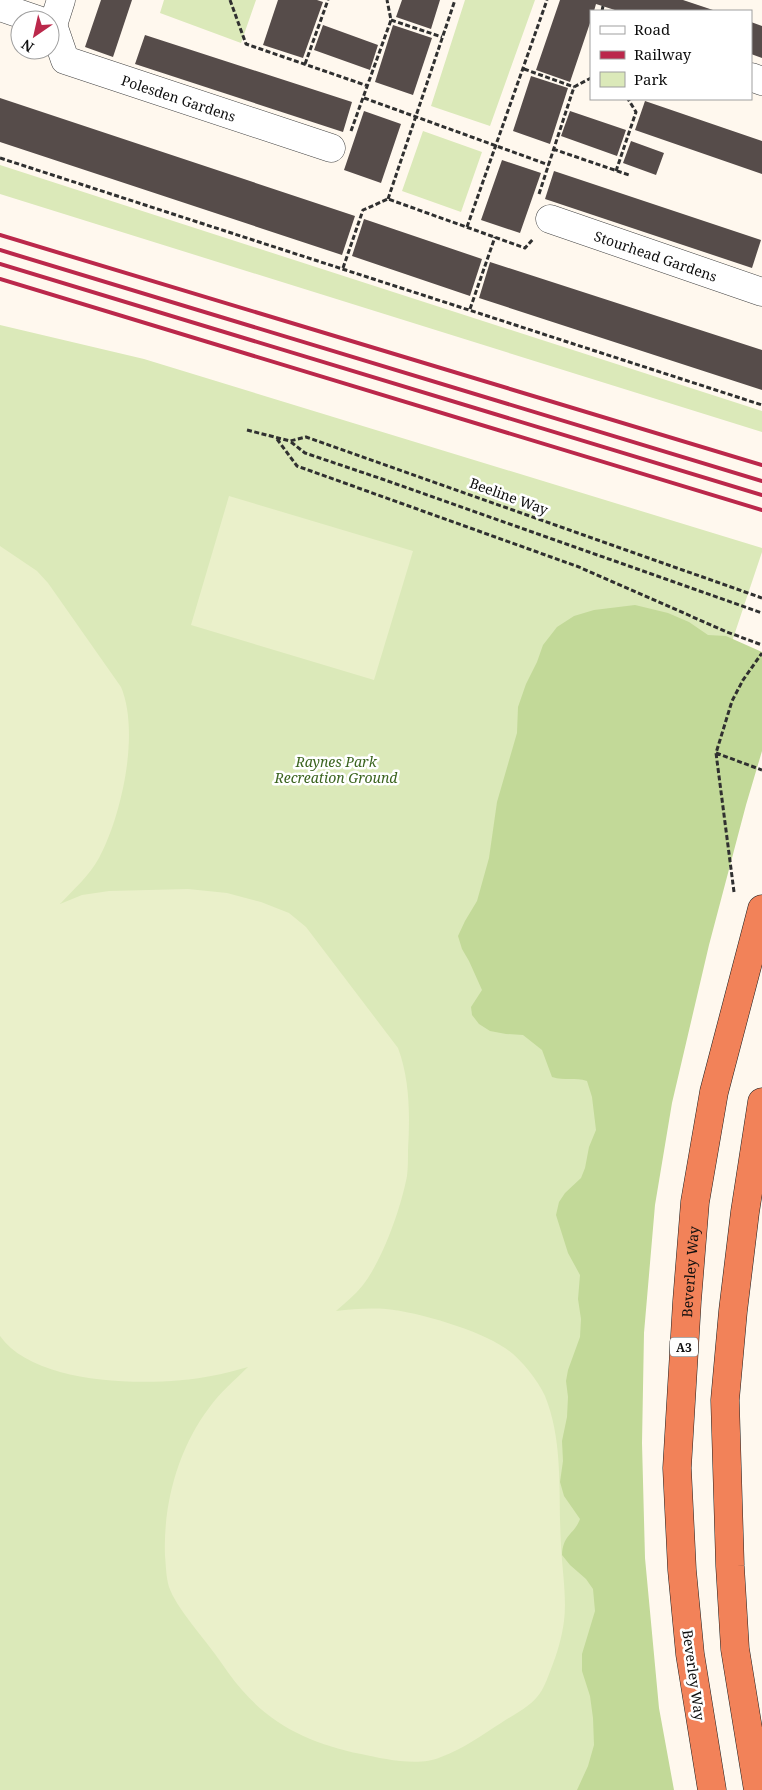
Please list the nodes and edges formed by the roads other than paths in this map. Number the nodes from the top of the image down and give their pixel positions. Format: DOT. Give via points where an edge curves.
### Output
graph roads {
  1 [pos="0,7"];
  2 [pos="15,10"];
  3 [pos="60,45"];
  4 [pos="331,148"];
  5 [pos="550,219"];
  6 [pos="762,292"];
  7 [pos="762,909"];
  8 [pos="762,1102"];
  9 [pos="712,1790"];
  10 [pos="758,1790"];
  1 -- 2 [label="street, Polesden Gardens"];
  3 -- 4 [label="street, Polesden Gardens" via="65,60"];
  5 -- 6 [label="street, Stourhead Gardens"];
  7 -- 9 [label="highway, Beverley Way / A3" via="714,1092 695,1202 677,1468 690,1654"];
  8 -- 10 [label="highway" via="745,1212 725,1400 735,1649"];
}
